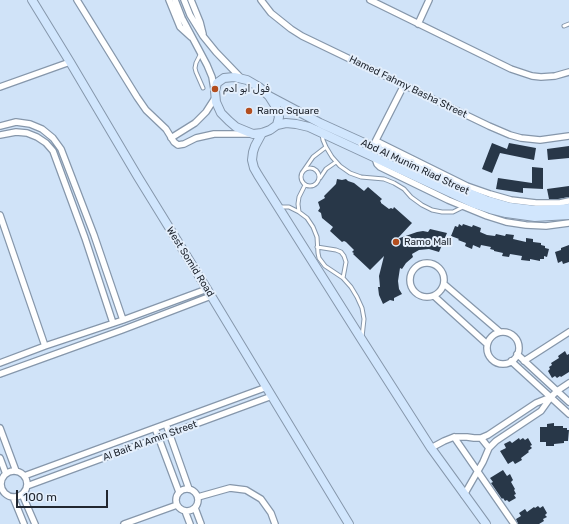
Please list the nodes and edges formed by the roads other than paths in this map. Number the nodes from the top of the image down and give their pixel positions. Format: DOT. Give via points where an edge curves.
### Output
graph roads {
  1 [pos="32,0"];
  2 [pos="77,0"];
  3 [pos="170,0"];
  4 [pos="175,0"];
  5 [pos="184,0"];
  6 [pos="191,0"];
  7 [pos="261,0"];
  8 [pos="370,0"];
  9 [pos="429,0"];
  10 [pos="418,24"];
  11 [pos="569,24"];
  12 [pos="564,26"];
  13 [pos="203,36"];
  14 [pos="194,41"];
  15 [pos="201,53"];
  16 [pos="70,62"];
  17 [pos="569,72"];
  18 [pos="242,79"];
  19 [pos="404,85"];
  20 [pos="0,87"];
  21 [pos="203,88"];
  22 [pos="215,95"];
  23 [pos="269,96"];
  24 [pos="0,118"];
  25 [pos="1,125"];
  26 [pos="276,125"];
  27 [pos="262,133"];
  28 [pos="322,133"];
  29 [pos="253,134"];
  30 [pos="0,135"];
  31 [pos="569,136"];
  32 [pos="171,138"];
  33 [pos="374,144"];
  34 [pos="326,147"];
  35 [pos="372,156"];
  36 [pos="336,162"];
  37 [pos="304,170"];
  38 [pos="404,175"];
  39 [pos="319,180"];
  40 [pos="305,185"];
  41 [pos="466,188"];
  42 [pos="569,201"];
  43 [pos="277,206"];
  44 [pos="463,207"];
  45 [pos="569,208"];
  46 [pos="299,212"];
  47 [pos="0,214"];
  48 [pos="569,215"];
  49 [pos="569,223"];
  50 [pos="94,235"];
  51 [pos="85,238"];
  52 [pos="317,247"];
  53 [pos="316,260"];
  54 [pos="343,278"];
  55 [pos="444,284"];
  56 [pos="209,293"];
  57 [pos="434,296"];
  58 [pos="118,322"];
  59 [pos="122,330"];
  60 [pos="500,332"];
  61 [pos="569,332"];
  62 [pos="362,340"];
  63 [pos="488,344"];
  64 [pos="45,346"];
  65 [pos="517,354"];
  66 [pos="511,361"];
  67 [pos="524,361"];
  68 [pos="0,364"];
  69 [pos="0,374"];
  70 [pos="569,383"];
  71 [pos="267,387"];
  72 [pos="557,391"];
  73 [pos="272,396"];
  74 [pos="550,397"];
  75 [pos="569,402"];
  76 [pos="569,414"];
  77 [pos="166,424"];
  78 [pos="0,428"];
  79 [pos="155,428"];
  80 [pos="170,434"];
  81 [pos="454,437"];
  82 [pos="158,438"];
  83 [pos="481,438"];
  84 [pos="431,448"];
  85 [pos="489,448"];
  86 [pos="0,458"];
  87 [pos="16,471"];
  88 [pos="478,471"];
  89 [pos="6,474"];
  90 [pos="24,476"];
  91 [pos="1,484"];
  92 [pos="27,486"];
  93 [pos="189,490"];
  94 [pos="179,492"];
  95 [pos="2,493"];
  96 [pos="22,494"];
  97 [pos="464,494"];
  98 [pos="13,497"];
  99 [pos="198,497"];
  100 [pos="177,505"];
  101 [pos="195,508"];
  102 [pos="185,511"];
  103 [pos="24,524"];
  104 [pos="35,524"];
  105 [pos="124,524"];
  106 [pos="190,524"];
  107 [pos="201,524"];
  108 [pos="275,524"];
  109 [pos="349,524"];
  110 [pos="486,524"];
  111 [pos="514,524"];
  1 -- 16 [label="street, West Somid Road"];
  2 -- 32 [label="street" via="137,97"];
  3 -- 14 [label="street" via="180,27"];
  4 -- 14 [label="street"];
  5 -- 13 [label="street"];
  6 -- 13 [label="street"];
  7 -- 19 [label="street, Hamed Fahmy Basha Street" via="281,22 302,36"];
  8 -- 10 [label="street"];
  9 -- 10 [label="street"];
  10 -- 17 [label="street" via="510,69 532,76 549,77"];
  11 -- 12 [label="lane"];
  13 -- 18 [label="street"];
  14 -- 15 [label="street"];
  15 -- 21 [label="lane" via="195,68"];
  15 -- 22 [label="street" via="212,77"];
  16 -- 20 [label="street"];
  16 -- 56 [label="street, West Somid Road"];
  18 -- 22 [label="street" via="224,78 217,83"];
  18 -- 23 [label="street" via="259,87"];
  19 -- 31 [label="street, Hamed Fahmy Basha Street" via="510,135 540,140"];
  19 -- 33 [label="street"];
  22 -- 29 [label="street" via="221,113 236,127"];
  22 -- 32 [label="street" via="201,118"];
  23 -- 26 [label="street" via="278,112"];
  23 -- 33 [label="street, Abd Al Munim Riad Street" via="320,123"];
  24 -- 25 [label="street"];
  25 -- 50 [label="street" via="16,122 30,124 53,138 61,149"];
  26 -- 27 [label="street"];
  26 -- 28 [label="street, Abd Al Munim Riad Street" via="296,124"];
  27 -- 29 [label="street"];
  27 -- 43 [label="street" via="255,146 252,160 254,168"];
  28 -- 34 [label="lane"];
  28 -- 35 [label="street, Abd Al Munim Riad Street"];
  29 -- 32 [label="street" via="214,134 201,136 181,145 176,144"];
  30 -- 51 [label="street" via="27,133 46,143 53,152"];
  33 -- 35 [label="street"];
  33 -- 41 [label="street, Abd Al Munim Riad Street"];
  34 -- 36 [label="lane"];
  34 -- 37 [label="lane" via="313,157"];
  35 -- 38 [label="street, Abd Al Munim Riad Street"];
  36 -- 39 [label="lane" via="326,169"];
  36 -- 44 [label="lane" via="350,173 361,177 394,183 432,210 453,212"];
  37 -- 39 [label="lane" via="310,168 316,171"];
  37 -- 40 [label="lane" via="301,179"];
  38 -- 44 [label="street"];
  38 -- 48 [label="street, Abd Al Munim Riad Street" via="475,204 506,213 535,217"];
  39 -- 40 [label="lane" via="314,185"];
  40 -- 46 [label="lane" via="299,197"];
  41 -- 42 [label="street" via="511,200 536,203"];
  41 -- 45 [label="street, Abd Al Munim Riad Street" via="486,200 510,207 536,210"];
  43 -- 46 [label="lane"];
  43 -- 53 [label="street"];
  44 -- 49 [label="street" via="506,222 546,226"];
  46 -- 52 [label="lane" via="313,227"];
  47 -- 64 [label="street"];
  50 -- 51 [label="street"];
  50 -- 58 [label="street"];
  51 -- 58 [label="street"];
  52 -- 53 [label="lane"];
  52 -- 54 [label="lane" via="341,252 346,262"];
  53 -- 54 [label="lane"];
  53 -- 62 [label="street"];
  54 -- 62 [label="lane" via="358,297 362,308"];
  55 -- 57 [label="street"];
  55 -- 57 [label="street" via="443,274 436,265 421,263 412,270 410,281 414,291 423,296"];
  55 -- 60 [label="street"];
  56 -- 58 [label="street"];
  56 -- 59 [label="street"];
  56 -- 71 [label="street, West Somid Road"];
  57 -- 63 [label="street"];
  58 -- 59 [label="street"];
  58 -- 64 [label="street"];
  59 -- 69 [label="street"];
  60 -- 63 [label="street" via="492,336"];
  60 -- 65 [label="street" via="514,336 518,345"];
  61 -- 67 [label="street"];
  62 -- 84 [label="street"];
  63 -- 66 [label="street" via="489,355 496,362 501,364"];
  64 -- 68 [label="street"];
  65 -- 66 [label="street"];
  65 -- 67 [label="street"];
  66 -- 74 [label="street"];
  67 -- 72 [label="street"];
  70 -- 72 [label="street"];
  71 -- 73 [label="street, West Somid Road"];
  71 -- 77 [label="street, Al Bait Al Amin Street"];
  72 -- 74 [label="street"];
  72 -- 75 [label="street"];
  73 -- 80 [label="street, Al Bait Al Amin Street"];
  73 -- 109 [label="street, West Somid Road"];
  74 -- 76 [label="street"];
  74 -- 83 [label="street"];
  74 -- 85 [label="street" via="541,411"];
  77 -- 79 [label="street, Al Bait Al Amin Street"];
  77 -- 80 [label="street"];
  78 -- 87 [label="street"];
  79 -- 82 [label="street"];
  79 -- 90 [label="street, Al Bait Al Amin Street"];
  80 -- 82 [label="street, Al Bait Al Amin Street"];
  80 -- 93 [label="street"];
  81 -- 83 [label="street"];
  81 -- 84 [label="street"];
  81 -- 88 [label="street"];
  82 -- 92 [label="street, Al Bait Al Amin Street"];
  82 -- 94 [label="street"];
  83 -- 85 [label="street"];
  84 -- 97 [label="street"];
  85 -- 88 [label="street"];
  86 -- 89 [label="street"];
  87 -- 89 [label="street"];
  87 -- 90 [label="street"];
  88 -- 97 [label="street"];
  88 -- 111 [label="street"];
  89 -- 91 [label="street"];
  90 -- 92 [label="street"];
  91 -- 95 [label="street"];
  92 -- 96 [label="street"];
  93 -- 94 [label="street"];
  93 -- 99 [label="street"];
  94 -- 100 [label="street" via="176,498"];
  95 -- 98 [label="street"];
  96 -- 98 [label="street"];
  96 -- 104 [label="street"];
  97 -- 110 [label="street"];
  98 -- 103 [label="street"];
  99 -- 101 [label="street"];
  99 -- 108 [label="street" via="230,488 246,490 261,499"];
  100 -- 102 [label="street"];
  100 -- 105 [label="street"];
  101 -- 102 [label="street"];
  101 -- 107 [label="street"];
  102 -- 106 [label="street"];
}
